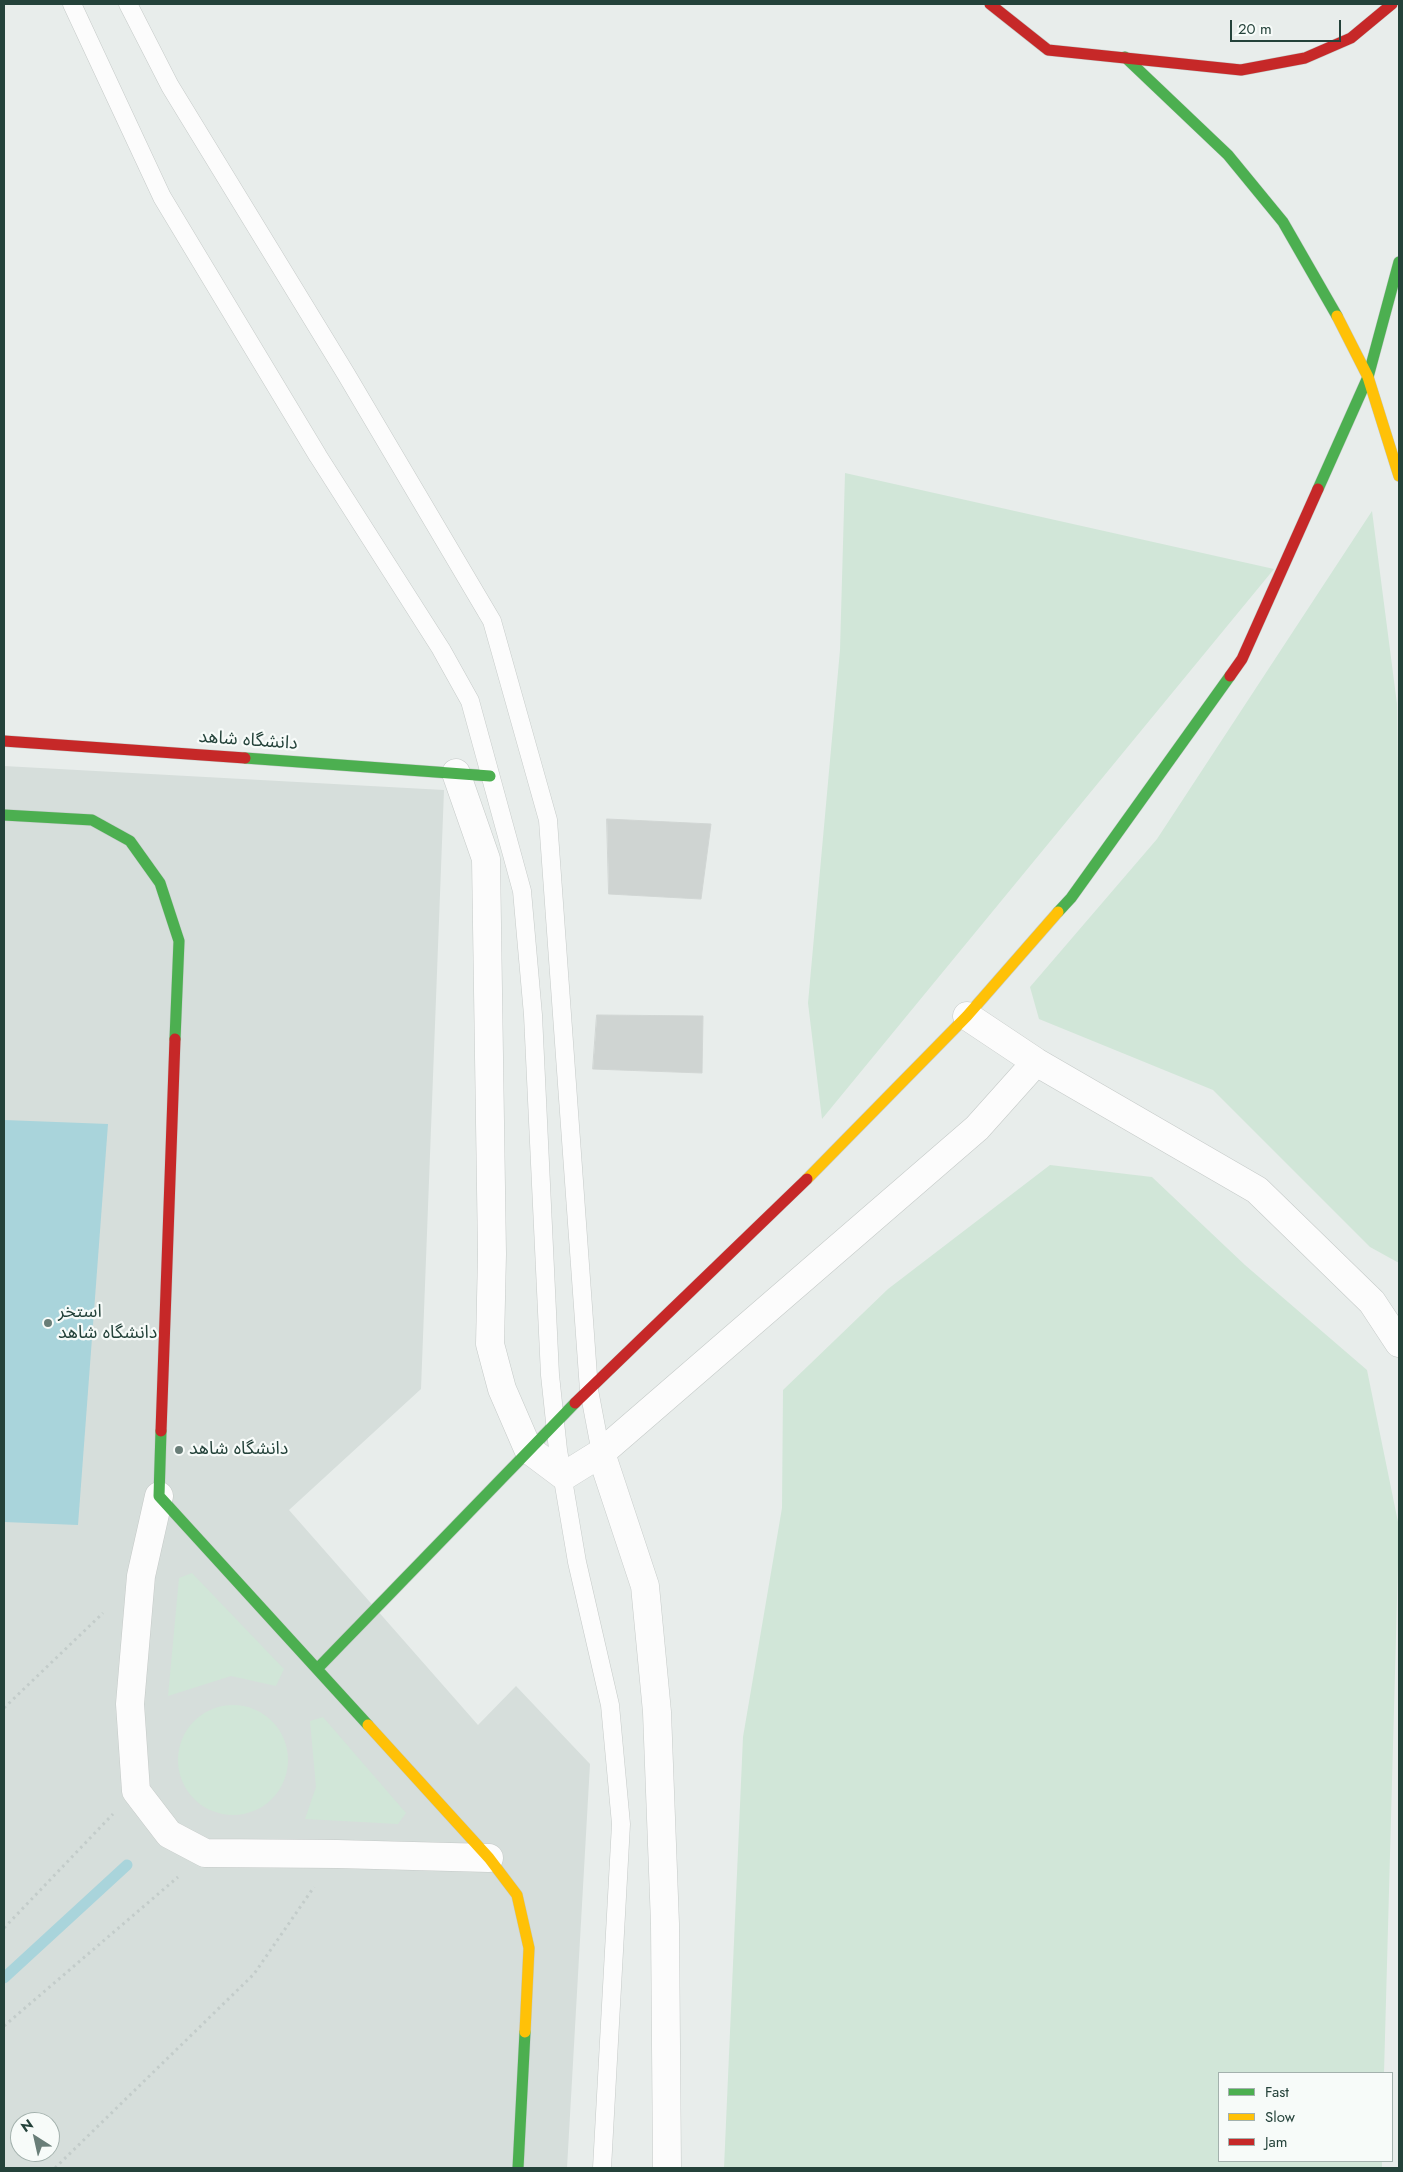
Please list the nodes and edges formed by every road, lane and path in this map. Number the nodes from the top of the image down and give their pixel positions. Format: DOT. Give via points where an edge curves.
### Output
graph roads {
  1 [pos="72,4"];
  2 [pos="128,4"];
  3 [pos="990,4"];
  4 [pos="1392,4"];
  5 [pos="1125,57"];
  6 [pos="1399,262"];
  7 [pos="1368,377"];
  8 [pos="1399,476"];
  9 [pos="4,741"];
  10 [pos="456,774"];
  11 [pos="490,776"];
  12 [pos="4,815"];
  13 [pos="967,1016"];
  14 [pos="1036,1062"];
  15 [pos="1399,1343"];
  16 [pos="589,1390"];
  17 [pos="555,1422"];
  18 [pos="528,1449"];
  19 [pos="601,1453"];
  20 [pos="564,1476"];
  21 [pos="160,1496"];
  22 [pos="142,1576"];
  23 [pos="317,1669"];
  24 [pos="4,1708"];
  25 [pos="136,1790"];
  26 [pos="205,1853"];
  27 [pos="337,1854"];
  28 [pos="489,1858"];
  29 [pos="4,1928"];
  30 [pos="4,2026"];
  31 [pos="54,2168"];
  32 [pos="518,2168"];
  33 [pos="602,2168"];
  34 [pos="666,2168"];
  1 -- 11 [label="lane" via="162,197 318,456 441,648 470,701"];
  2 -- 16 [label="lane" via="170,86 492,621 548,820"];
  3 -- 5 [label="street" via="1048,50"];
  4 -- 5 [label="street" via="1351,38 1305,58 1241,70"];
  5 -- 7 [label="street" via="1228,155 1283,222"];
  6 -- 7 [label="street"];
  7 -- 8 [label="street"];
  7 -- 13 [label="street" via="1242,659 1071,898"];
  9 -- 10 [label="street, دانشگاه شاهد"];
  10 -- 11 [label="street, دانشگاه شاهد"];
  10 -- 18 [label="street" via="486,859 492,1254 490,1344 502,1389"];
  11 -- 17 [label="lane" via="522,891 533,1014"];
  12 -- 21 [label="street" via="92,820 130,841 160,883 179,941"];
  13 -- 14 [label="street"];
  13 -- 16 [label="street" via="838,1149"];
  14 -- 15 [label="street" via="1258,1190 1372,1302"];
  14 -- 19 [label="street" via="977,1128"];
  16 -- 17 [label="street"];
  16 -- 19 [label="lane"];
  17 -- 18 [label="street"];
  17 -- 20 [label="lane"];
  18 -- 20 [label="street"];
  18 -- 23 [label="street"];
  19 -- 20 [label="street"];
  19 -- 34 [label="street" via="645,1586 655,1692 665,1924"];
  20 -- 33 [label="lane" via="577,1562 610,1705 621,1824"];
  21 -- 22 [label="street"];
  21 -- 23 [label="street"];
  22 -- 24 [label="path"];
  22 -- 25 [label="street" via="130,1704"];
  23 -- 28 [label="street"];
  25 -- 26 [label="street" via="169,1834"];
  25 -- 29 [label="path"];
  26 -- 27 [label="street"];
  26 -- 30 [label="path"];
  27 -- 28 [label="street"];
  27 -- 31 [label="path" via="254,1974"];
  28 -- 32 [label="street" via="517,1895 529,1948"];
}
